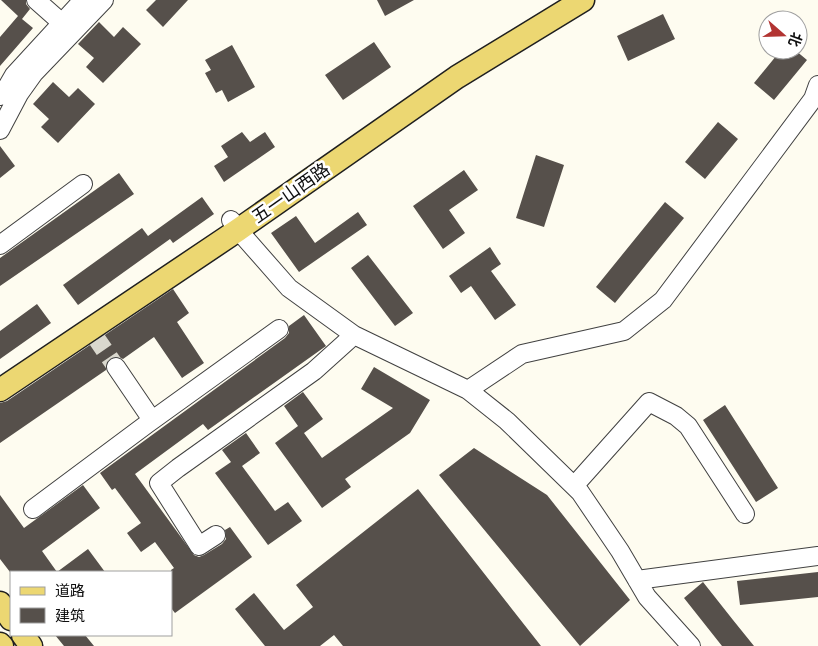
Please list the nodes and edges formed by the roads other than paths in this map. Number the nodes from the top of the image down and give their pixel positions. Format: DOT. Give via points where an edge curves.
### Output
graph roads {
  1 [pos="36,0"];
  2 [pos="83,0"];
  3 [pos="104,0"];
  4 [pos="559,0"];
  5 [pos="583,0"];
  6 [pos="62,22"];
  7 [pos="818,85"];
  8 [pos="0,96"];
  9 [pos="0,130"];
  10 [pos="83,184"];
  11 [pos="235,225"];
  12 [pos="0,245"];
  13 [pos="279,329"];
  14 [pos="354,335"];
  15 [pos="116,367"];
  16 [pos="0,374"];
  17 [pos="0,390"];
  18 [pos="468,390"];
  19 [pos="152,420"];
  20 [pos="574,486"];
  21 [pos="33,509"];
  22 [pos="745,514"];
  23 [pos="216,535"];
  24 [pos="818,556"];
  25 [pos="637,580"];
  26 [pos="0,602"];
  27 [pos="10,617"];
  28 [pos="690,646"];
  1 -- 6 [label="street"];
  2 -- 6 [label="street"];
  3 -- 9 [label="street" via="34,73"];
  4 -- 11 [label="main road, 五一山西路" via="450,67"];
  5 -- 11 [label="main road, 五一山西路" via="457,77"];
  6 -- 8 [label="street" via="14,75"];
  7 -- 18 [label="street" via="813,99 663,300 624,331 522,354"];
  10 -- 12 [label="street"];
  11 -- 14 [label="street" via="289,288"];
  11 -- 16 [label="main road, 五一山西路"];
  11 -- 17 [label="main road, 五一山西路" via="92,332"];
  13 -- 19 [label="street"];
  14 -- 18 [label="street"];
  14 -- 23 [label="street" via="314,370 159,483 199,546"];
  15 -- 19 [label="street"];
  18 -- 20 [label="street"];
  19 -- 21 [label="street"];
  20 -- 22 [label="street" via="649,402 688,426"];
  20 -- 25 [label="street"];
  24 -- 25 [label="street"];
  25 -- 28 [label="street" via="647,597"];
  26 -- 27 [label="main road"];
}
